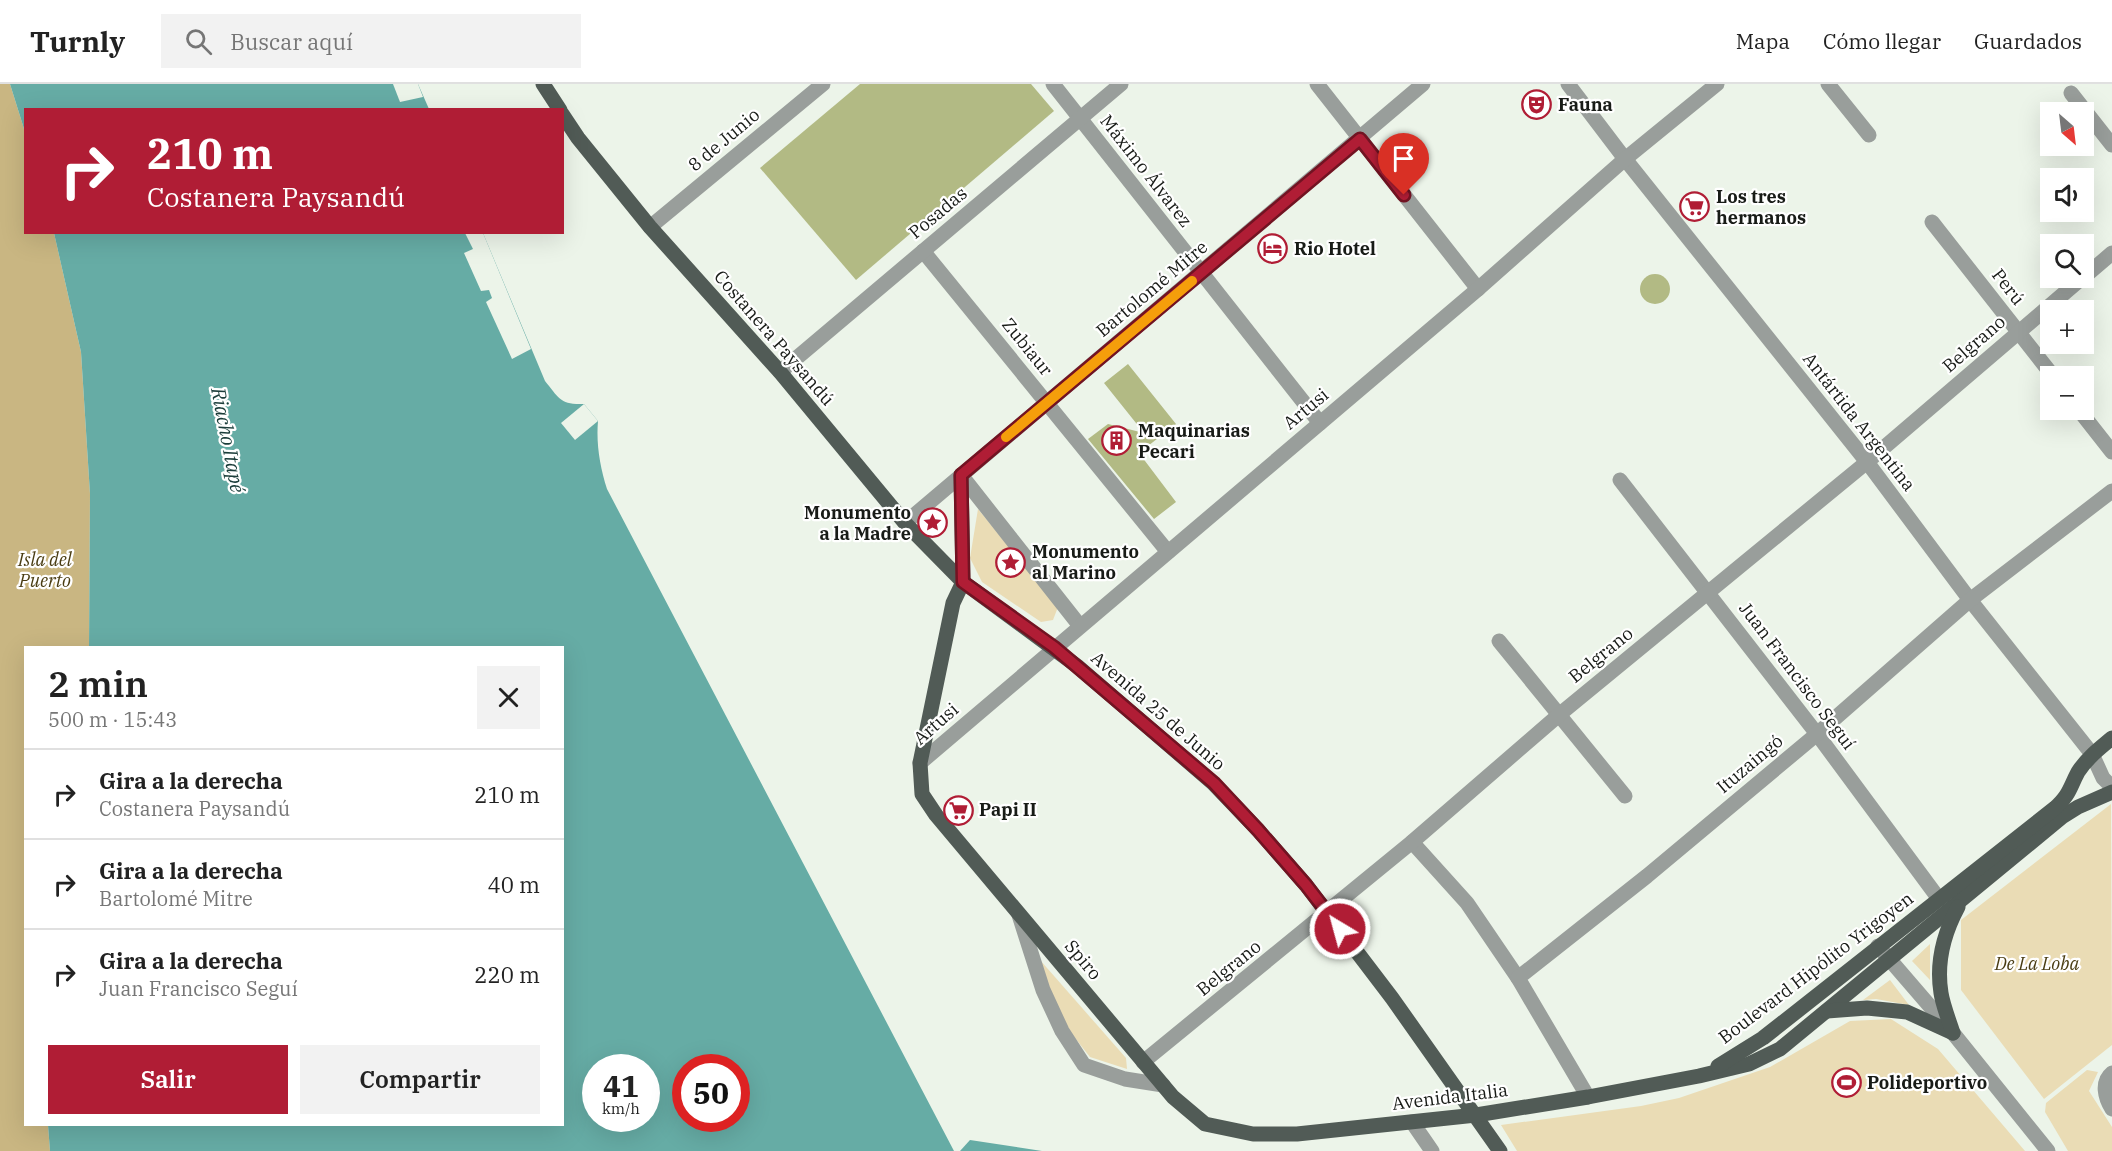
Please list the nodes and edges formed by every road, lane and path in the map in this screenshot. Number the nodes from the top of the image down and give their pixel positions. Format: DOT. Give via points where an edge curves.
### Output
graph roads {
  1 [pos="543,84"];
  2 [pos="1053,84"];
  3 [pos="1121,84"];
  4 [pos="1317,84"];
  5 [pos="1423,84"];
  6 [pos="1568,84"];
  7 [pos="1718,84"];
  8 [pos="1828,84"];
  9 [pos="815,87"];
  10 [pos="2071,93"];
  11 [pos="559,108"];
  12 [pos="564,117"];
  13 [pos="1080,119"];
  14 [pos="1869,135"];
  15 [pos="1360,139"];
  16 [pos="2112,145"];
  17 [pos="1625,159"];
  18 [pos="1932,222"];
  19 [pos="650,227"];
  20 [pos="923,251"];
  21 [pos="2112,252"];
  22 [pos="2094,268"];
  23 [pos="1202,272"];
  24 [pos="2070,288"];
  25 [pos="1478,289"];
  26 [pos="2018,332"];
  27 [pos="2045,366"];
  28 [pos="780,372"];
  29 [pos="1047,403"];
  30 [pos="2087,420"];
  31 [pos="1320,423"];
  32 [pos="2112,452"];
  33 [pos="1866,462"];
  34 [pos="961,475"];
  35 [pos="1620,480"];
  36 [pos="2112,490"];
  37 [pos="905,523"];
  38 [pos="1168,552"];
  39 [pos="963,582"];
  40 [pos="1708,592"];
  41 [pos="1970,600"];
  42 [pos="1080,626"];
  43 [pos="1499,641"];
  44 [pos="1054,647"];
  45 [pos="1560,714"];
  46 [pos="1817,734"];
  47 [pos="2112,738"];
  48 [pos="2092,754"];
  49 [pos="920,763"];
  50 [pos="2112,787"];
  51 [pos="2112,792"];
  52 [pos="1625,796"];
  53 [pos="1412,843"];
  54 [pos="1939,899"];
  55 [pos="1962,899"];
  56 [pos="1326,912"];
  57 [pos="1018,913"];
  58 [pos="1878,946"];
  59 [pos="1890,958"];
  60 [pos="1518,978"];
  61 [pos="1827,1011"];
  62 [pos="1953,1033"];
  63 [pos="1143,1062"];
  64 [pos="2110,1075"];
  65 [pos="1699,1076"];
  66 [pos="1163,1085"];
  67 [pos="1588,1097"];
  68 [pos="2112,1109"];
  69 [pos="1476,1115"];
  70 [pos="1412,1122"];
  71 [pos="1205,1124"];
  72 [pos="1432,1151"];
  73 [pos="1500,1151"];
  74 [pos="2048,1151"];
  1 -- 11 [label="main road"];
  2 -- 13 [label="street, Máximo Álvarez"];
  3 -- 13 [label="street, Posadas"];
  4 -- 15 [label="street"];
  5 -- 15 [label="street, Bartolomé Mitre"];
  6 -- 17 [label="street, Antártida Argentina"];
  7 -- 17 [label="street, Artusi"];
  8 -- 14 [label="street"];
  9 -- 19 [label="street, 8 de Junio"];
  10 -- 16 [label="street"];
  12 -- 19 [label="main road, Costanera Paysandú"];
  13 -- 20 [label="street, Posadas"];
  13 -- 23 [label="street, Máximo Álvarez"];
  15 -- 23 [label="street, Bartolomé Mitre"];
  15 -- 25 [label="street"];
  17 -- 25 [label="street, Artusi"];
  17 -- 33 [label="street, Antártida Argentina"];
  18 -- 26 [label="street, Perú"];
  19 -- 28 [label="main road, Costanera Paysandú"];
  20 -- 28 [label="street, Posadas"];
  20 -- 29 [label="street, Zubiaur"];
  21 -- 22 [label="street, Belgrano"];
  23 -- 29 [label="street, Bartolomé Mitre"];
  23 -- 31 [label="street, Máximo Álvarez"];
  24 -- 26 [label="street, Belgrano"];
  25 -- 31 [label="street, Artusi"];
  26 -- 27 [label="street, Perú"];
  26 -- 33 [label="street, Belgrano"];
  28 -- 37 [label="main road, Costanera Paysandú"];
  29 -- 34 [label="street, Bartolomé Mitre"];
  29 -- 38 [label="street, Zubiaur"];
  30 -- 32 [label="street"];
  31 -- 38 [label="street, Artusi"];
  33 -- 40 [label="street, Belgrano"];
  33 -- 41 [label="street, Antártida Argentina"];
  34 -- 37 [label="street, Bartolomé Mitre"];
  34 -- 39 [label="main road"];
  34 -- 42 [label="street"];
  35 -- 40 [label="street, Juan Francisco Seguí"];
  36 -- 41 [label="street, Ituzaingó"];
  37 -- 39 [label="main road, Costanera Paysandú"];
  38 -- 42 [label="street, Artusi"];
  39 -- 44 [label="main road, Avenida 25 de Junio"];
  39 -- 49 [label="main road" via="953,603"];
  40 -- 45 [label="street, Belgrano"];
  40 -- 46 [label="street, Juan Francisco Seguí"];
  41 -- 46 [label="street, Ituzaingó"];
  41 -- 48 [label="street, Antártida Argentina"];
  42 -- 44 [label="street, Artusi"];
  43 -- 45 [label="street"];
  44 -- 49 [label="street, Artusi"];
  44 -- 56 [label="main road, Avenida 25 de Junio" via="1214,783"];
  45 -- 52 [label="street"];
  45 -- 53 [label="street, Belgrano"];
  46 -- 54 [label="street, Juan Francisco Seguí"];
  46 -- 60 [label="street, Ituzaingó"];
  47 -- 48 [label="main road, Boulevard Hipólito Yrigoyen"];
  48 -- 50 [label="street, Antártida Argentina" via="2103,778"];
  48 -- 54 [label="main road, Boulevard Hipólito Yrigoyen" via="2067,796 2055,808"];
  49 -- 57 [label="main road, Spiro" via="922,794"];
  51 -- 55 [label="main road, Boulevard Hipólito Yrigoyen" via="2062,817"];
  53 -- 56 [label="street, Belgrano"];
  53 -- 60 [label="street" via="1467,903"];
  54 -- 58 [label="main road, Boulevard Hipólito Yrigoyen"];
  55 -- 59 [label="main road, Boulevard Hipólito Yrigoyen"];
  55 -- 62 [label="main road" via="1948,925 1939,961 1941,993"];
  56 -- 63 [label="street, Belgrano"];
  56 -- 69 [label="main road, Avenida 25 de Junio"];
  57 -- 63 [label="main road, Spiro"];
  57 -- 66 [label="street" via="1043,990 1084,1065 1125,1079"];
  58 -- 59 [label="street"];
  58 -- 65 [label="main road, Boulevard Hipólito Yrigoyen" via="1763,1038"];
  59 -- 61 [label="main road, Boulevard Hipólito Yrigoyen"];
  59 -- 62 [label="street"];
  60 -- 67 [label="street"];
  61 -- 62 [label="main road" via="1867,1008 1907,1012"];
  61 -- 65 [label="main road, Boulevard Hipólito Yrigoyen" via="1780,1049 1749,1064"];
  62 -- 74 [label="street"];
  63 -- 66 [label="main road, Spiro"];
  64 -- 68 [label="street" via="2105,1090"];
  65 -- 67 [label="main road, Avenida Italia"];
  66 -- 71 [label="main road, Spiro"];
  67 -- 69 [label="main road, Avenida Italia"];
  69 -- 70 [label="main road, Avenida Italia"];
  69 -- 73 [label="main road, Avenida 25 de Junio"];
  70 -- 71 [label="main road, Avenida Italia" via="1286,1134 1253,1134"];
  70 -- 72 [label="street"];
}
